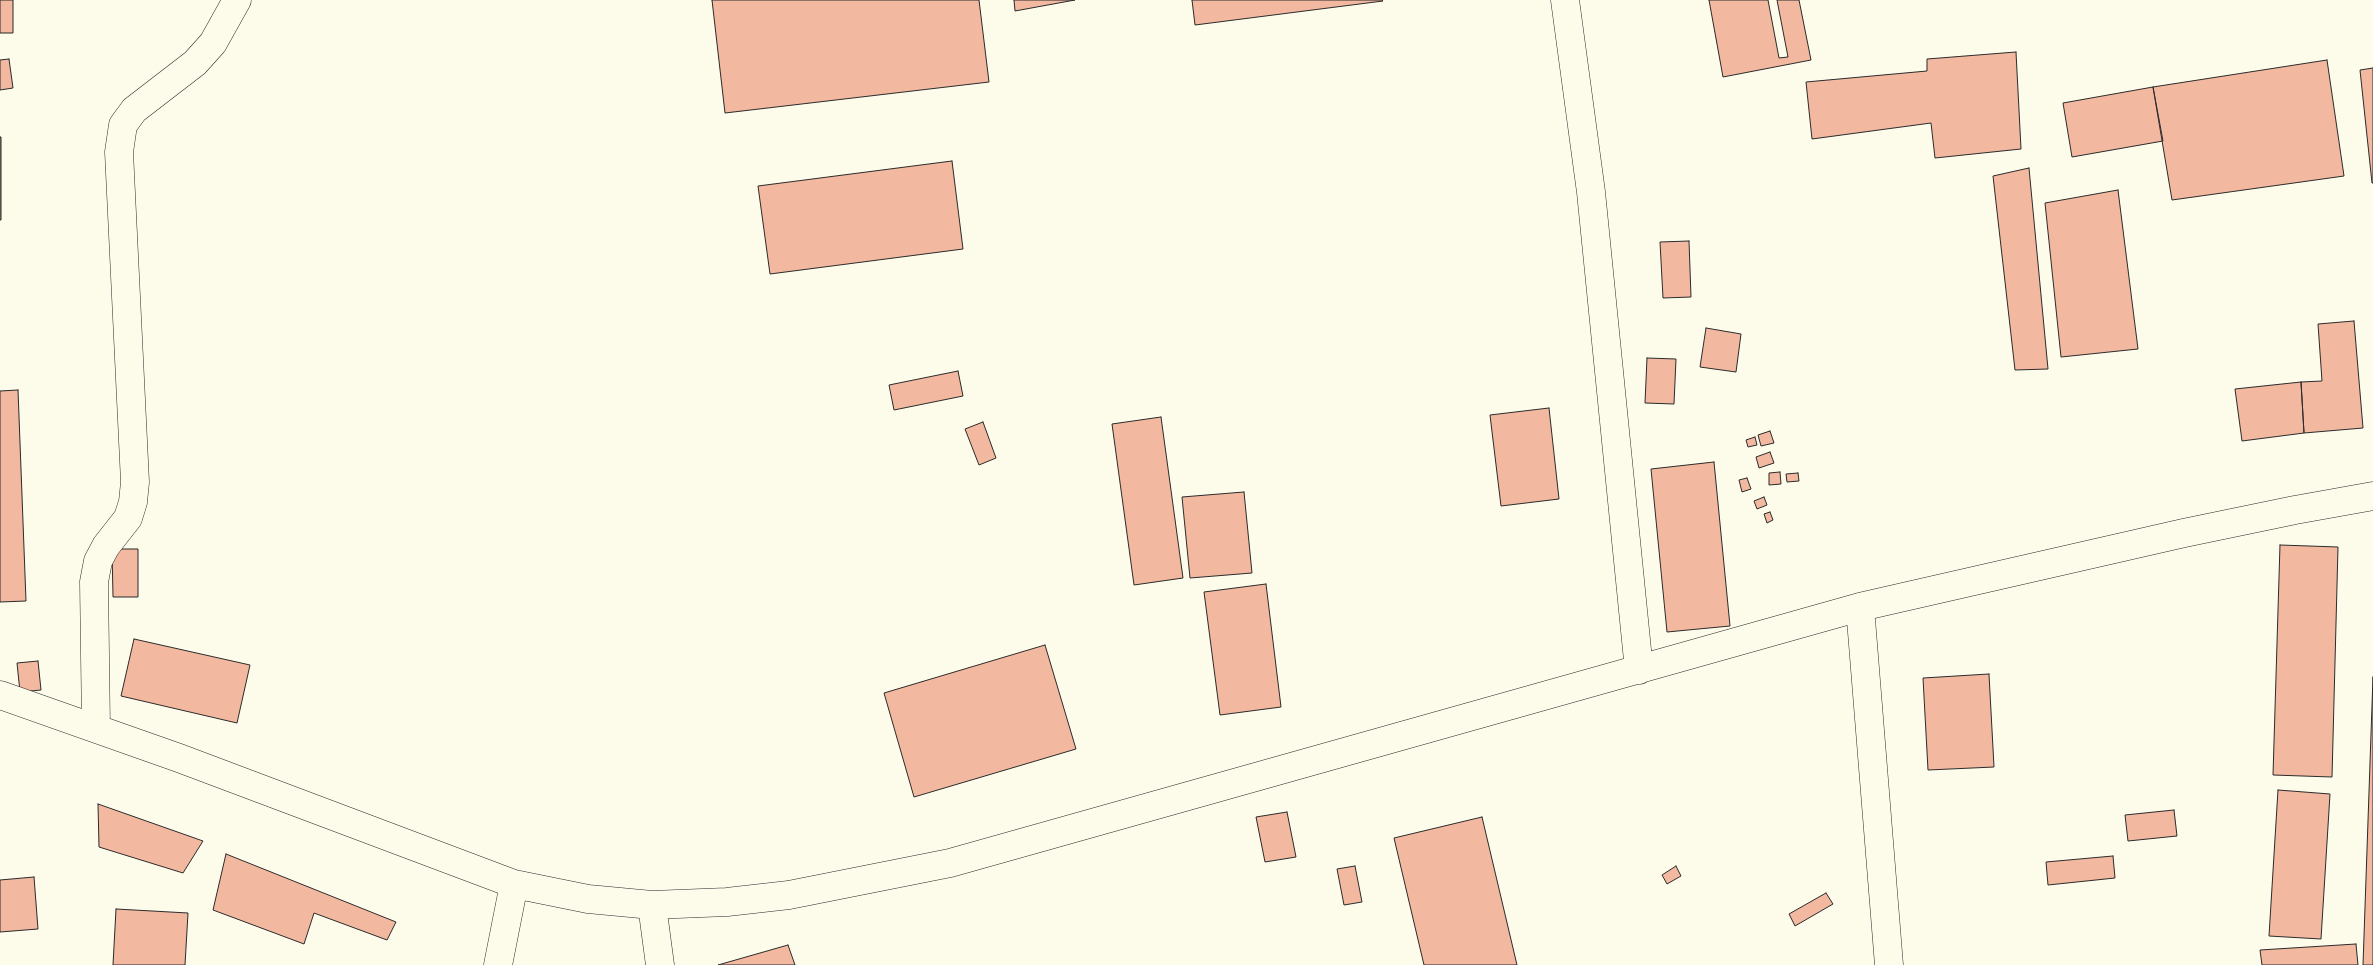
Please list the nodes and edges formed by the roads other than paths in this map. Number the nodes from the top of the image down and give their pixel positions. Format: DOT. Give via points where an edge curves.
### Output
graph roads {
  1 [pos="237,0"];
  2 [pos="1565,0"];
  3 [pos="2373,496"];
  4 [pos="1860,607"];
  5 [pos="1639,670"];
  6 [pos="0,695"];
  7 [pos="96,728"];
  8 [pos="514,884"];
  9 [pos="652,905"];
  10 [pos="498,965"];
  11 [pos="660,965"];
  12 [pos="1889,965"];
  1 -- 7 [label="street" via="213,43 195,63 134,110 123,125 119,152 135,482 128,518 98,561 94,582"];
  2 -- 5 [label="street" via="1591,192"];
  3 -- 4 [label="street" via="2184,533"];
  4 -- 5 [label="street"];
  4 -- 12 [label="street"];
  5 -- 9 [label="street" via="950,863 789,895"];
  6 -- 7 [label="street"];
  7 -- 8 [label="street"];
  8 -- 9 [label="street" via="588,899"];
  8 -- 10 [label="street"];
  9 -- 11 [label="street"];
}
